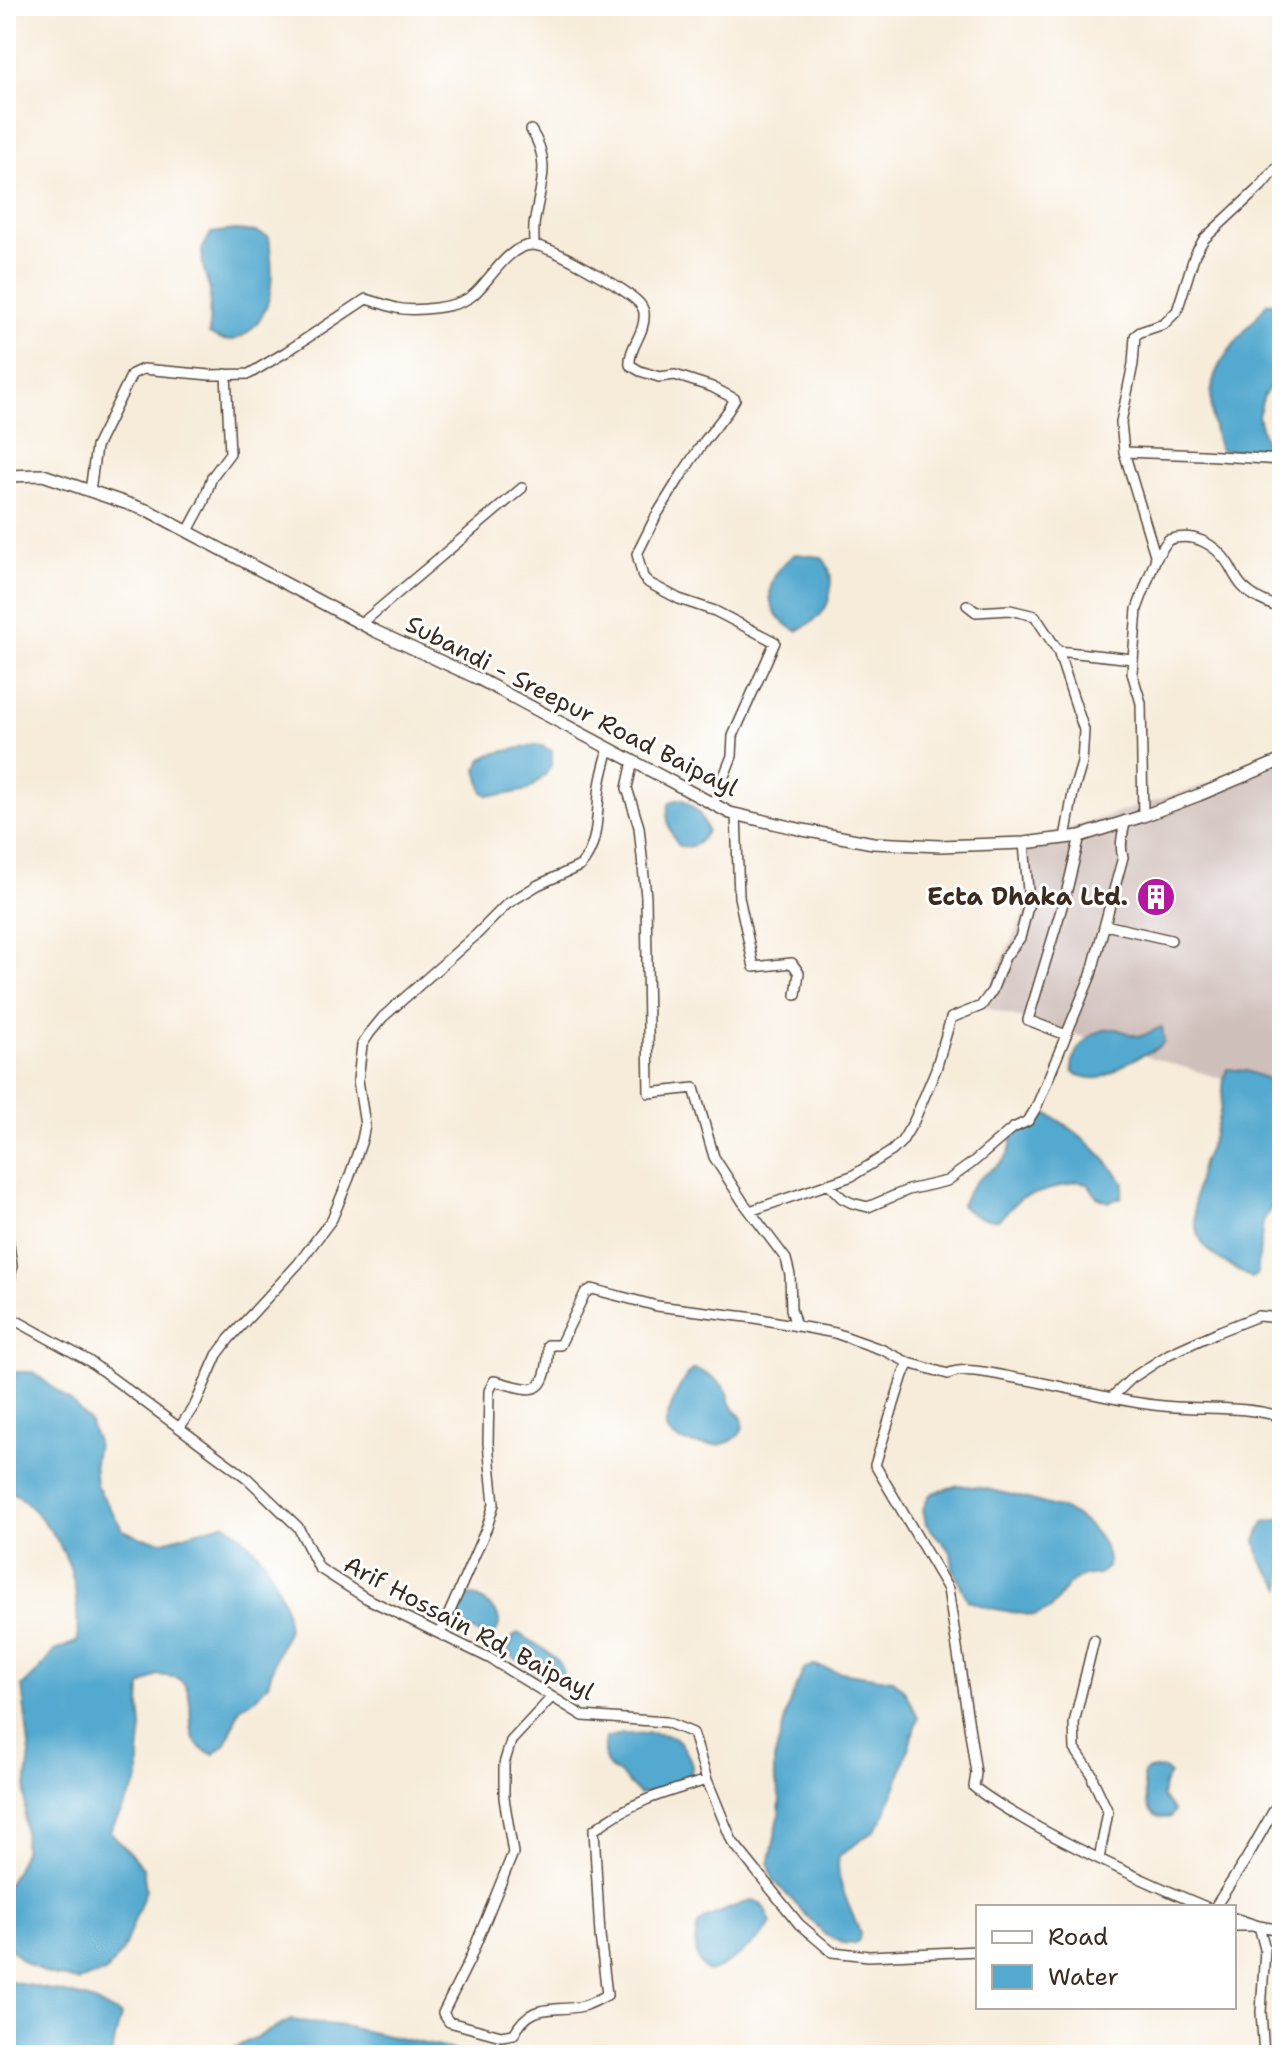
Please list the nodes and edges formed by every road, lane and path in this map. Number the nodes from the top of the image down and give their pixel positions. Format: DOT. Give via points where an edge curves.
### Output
graph roads {
  1 [pos="531,130"];
  2 [pos="1282,161"];
  3 [pos="534,245"];
  4 [pos="226,374"];
  5 [pos="1124,452"];
  6 [pos="1282,460"];
  7 [pos="6,476"];
  8 [pos="522,488"];
  9 [pos="90,491"];
  10 [pos="188,531"];
  11 [pos="1156,558"];
  12 [pos="967,605"];
  13 [pos="1282,609"];
  14 [pos="361,624"];
  15 [pos="1058,651"];
  16 [pos="1133,659"];
  17 [pos="609,748"];
  18 [pos="1282,760"];
  19 [pos="633,761"];
  20 [pos="713,804"];
  21 [pos="736,814"];
  22 [pos="1143,816"];
  23 [pos="1126,820"];
  24 [pos="1080,836"];
  25 [pos="1065,838"];
  26 [pos="1024,843"];
  27 [pos="1105,925"];
  28 [pos="1171,940"];
  29 [pos="796,995"];
  30 [pos="1066,1035"];
  31 [pos="828,1184"];
  32 [pos="750,1211"];
  33 [pos="6,1224"];
  34 [pos="6,1312"];
  35 [pos="1282,1318"];
  36 [pos="796,1326"];
  37 [pos="909,1363"];
  38 [pos="1112,1397"];
  39 [pos="1282,1417"];
  40 [pos="180,1427"];
  41 [pos="440,1634"];
  42 [pos="1094,1640"];
  43 [pos="551,1698"];
  44 [pos="707,1780"];
  45 [pos="1282,1796"];
  46 [pos="1099,1859"];
  47 [pos="1201,1905"];
  48 [pos="1216,1905"];
  49 [pos="1236,1919"];
  50 [pos="1236,1926"];
  51 [pos="1259,1926"];
  52 [pos="1282,1930"];
  53 [pos="976,1951"];
  54 [pos="1264,2055"];
  1 -- 3 [label="street" via="539,143 543,183"];
  2 -- 5 [label="street" via="1204,239 1177,311 1164,324 1135,336 1121,422"];
  3 -- 4 [label="street" via="519,248 458,304 399,308 366,299 249,374"];
  3 -- 20 [label="street" via="555,252 641,305 642,329 630,365 659,377 675,375 735,399 682,474 637,554 649,583 775,642 733,736 732,756"];
  4 -- 9 [label="street" via="143,369 132,374 96,447"];
  4 -- 10 [label="street" via="230,453 212,477"];
  5 -- 6 [label="street"];
  5 -- 11 [label="street"];
  7 -- 9 [label="street, Subandi - Sreepur Road Baipayl" via="43,475"];
  8 -- 14 [label="street"];
  9 -- 10 [label="street, Subandi - Sreepur Road Baipayl"];
  10 -- 14 [label="street, Subandi - Sreepur Road Baipayl"];
  11 -- 13 [label="street" via="1168,540 1183,535 1208,543 1241,585"];
  11 -- 16 [label="street" via="1137,609"];
  12 -- 15 [label="street" via="976,612 1010,610 1035,616"];
  14 -- 17 [label="street, Subandi - Sreepur Road Baipayl"];
  15 -- 16 [label="street"];
  15 -- 25 [label="street" via="1084,730"];
  16 -- 22 [label="street" via="1141,703"];
  17 -- 19 [label="street, Subandi - Sreepur Road Baipayl"];
  17 -- 40 [label="street" via="585,861 507,904 383,1017 362,1045 358,1080 365,1125 332,1219 217,1355"];
  18 -- 22 [label="street, Subandi - Sreepur Road Baipayl"];
  19 -- 20 [label="street, Subandi - Sreepur Road Baipayl"];
  19 -- 32 [label="street" via="627,788 639,827 646,897 649,1093 694,1088 714,1157"];
  20 -- 21 [label="street, Subandi - Sreepur Road Baipayl"];
  21 -- 26 [label="street, Subandi - Sreepur Road Baipayl" via="873,843"];
  21 -- 29 [label="street" via="739,897 754,967 792,963 799,973"];
  22 -- 23 [label="street, Subandi - Sreepur Road Baipayl"];
  23 -- 24 [label="street, Subandi - Sreepur Road Baipayl"];
  23 -- 27 [label="street" via="1123,857"];
  24 -- 25 [label="street, Subandi - Sreepur Road Baipayl"];
  24 -- 30 [label="street" via="1028,1020"];
  25 -- 26 [label="street, Subandi - Sreepur Road Baipayl"];
  26 -- 31 [label="street" via="1029,903 1020,938 1005,957 992,991 981,1006 951,1018 936,1069 902,1141 852,1176"];
  27 -- 28 [label="street"];
  27 -- 30 [label="street"];
  30 -- 31 [label="street" via="1028,1121 947,1181 868,1207 842,1198"];
  31 -- 32 [label="street"];
  32 -- 36 [label="street" via="786,1259"];
  33 -- 34 [label="street" via="12,1266"];
  34 -- 40 [label="street, Arif Hossain Rd, Baipayl" via="89,1361"];
  35 -- 38 [label="street" via="1258,1316 1169,1354"];
  36 -- 37 [label="street" via="835,1333"];
  36 -- 41 [label="street" via="657,1306 592,1289 585,1293 560,1345 548,1345 540,1386 492,1383 488,1443 494,1504"];
  37 -- 38 [label="street" via="948,1374 976,1372"];
  37 -- 46 [label="street" via="875,1465 948,1589 974,1787"];
  38 -- 39 [label="street"];
  40 -- 41 [label="street, Arif Hossain Rd, Baipayl" via="247,1478 298,1527 319,1568"];
  41 -- 43 [label="street, Arif Hossain Rd, Baipayl"];
  42 -- 46 [label="street" via="1074,1744 1108,1812"];
  43 -- 44 [label="street, Arif Hossain Rd, Baipayl" via="583,1716 666,1722 693,1733"];
  43 -- 44 [label="street" via="511,1741 504,1764 504,1798 513,1853 443,2013 449,2022 501,2036 514,2034 523,2019 538,2011 585,2005 607,1995 594,1830 648,1798"];
  44 -- 53 [label="street, Arif Hossain Rd, Baipayl" via="732,1841 799,1924 832,1952 869,1956"];
  45 -- 48 [label="street"];
  46 -- 47 [label="street"];
  49 -- 51 [label="street"];
  50 -- 51 [label="street"];
  51 -- 52 [label="street"];
  51 -- 54 [label="street" via="1265,1949"];
}
